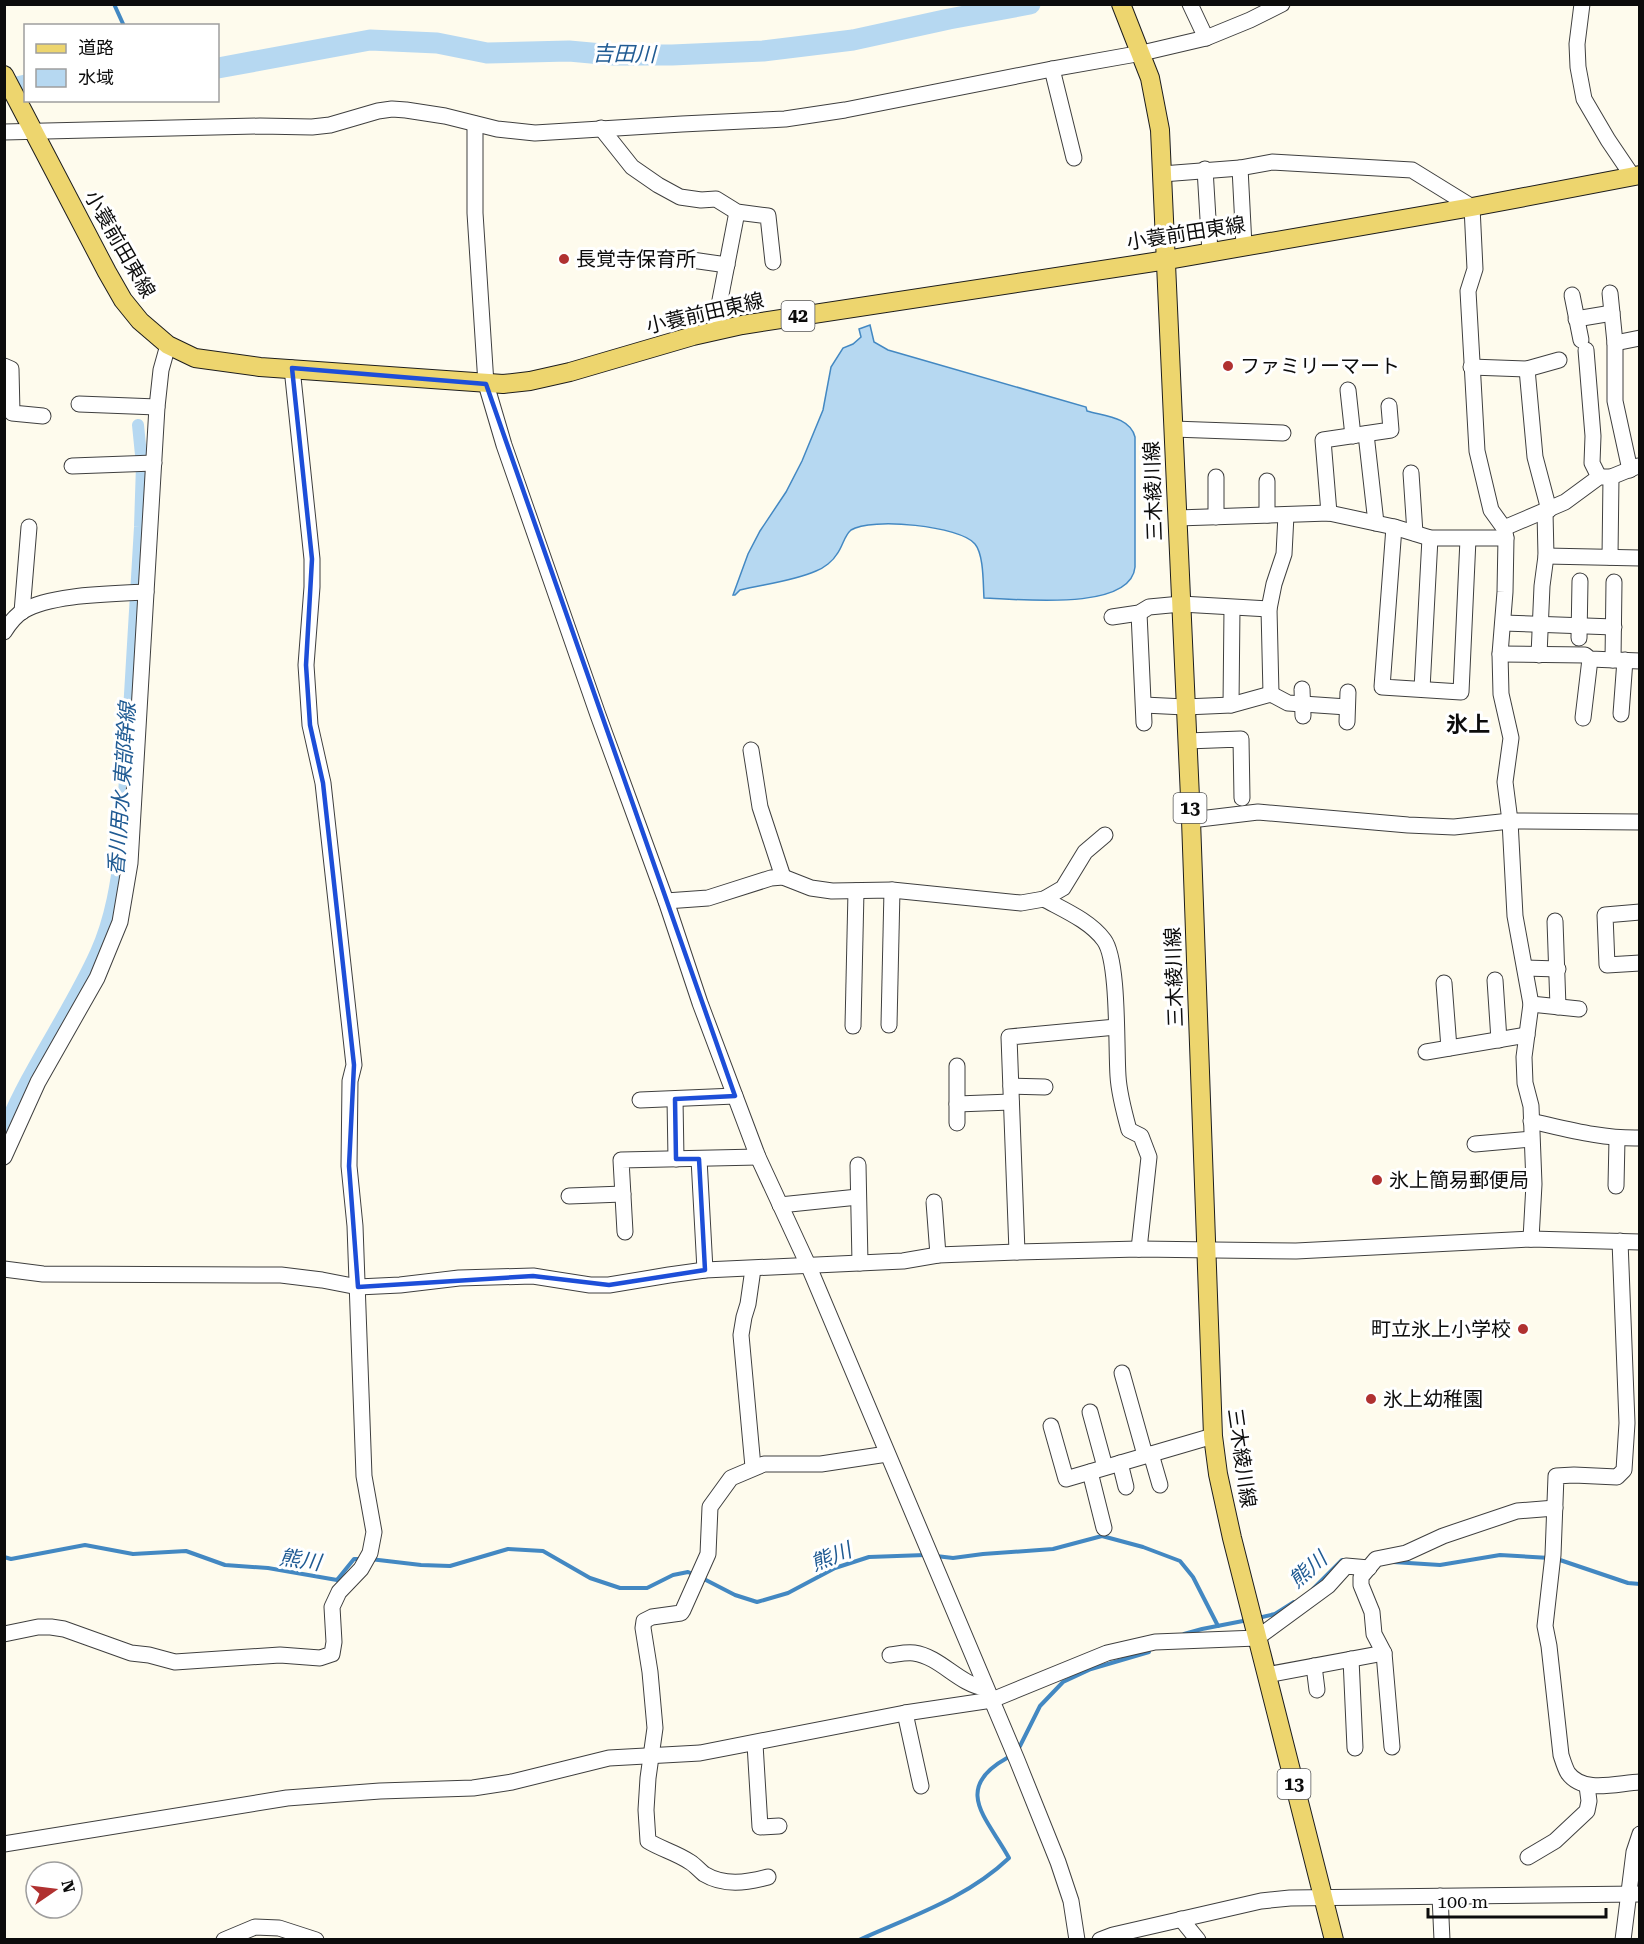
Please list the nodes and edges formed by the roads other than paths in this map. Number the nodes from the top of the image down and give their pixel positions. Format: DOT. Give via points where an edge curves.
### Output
graph roads {
  1 [pos="1190,4"];
  2 [pos="1282,4"];
  3 [pos="1582,4"];
  4 [pos="1122,6"];
  5 [pos="1206,38"];
  6 [pos="1142,53"];
  7 [pos="1052,69"];
  8 [pos="4,75"];
  9 [pos="475,124"];
  10 [pos="32,126"];
  11 [pos="601,128"];
  12 [pos="4,132"];
  13 [pos="1074,158"];
  14 [pos="1239,168"];
  15 [pos="1205,169"];
  16 [pos="1162,174"];
  17 [pos="1636,176"];
  18 [pos="1472,207"];
  19 [pos="737,212"];
  20 [pos="1244,246"];
  21 [pos="1210,252"];
  22 [pos="685,259"];
  23 [pos="1167,260"];
  24 [pos="773,262"];
  25 [pos="727,265"];
  26 [pos="1610,293"];
  27 [pos="1572,295"];
  28 [pos="1612,313"];
  29 [pos="1576,319"];
  30 [pos="714,331"];
  31 [pos="1640,338"];
  32 [pos="1615,343"];
  33 [pos="168,345"];
  34 [pos="1559,360"];
  35 [pos="4,366"];
  36 [pos="1471,367"];
  37 [pos="292,368"];
  38 [pos="1527,369"];
  39 [pos="486,384"];
  40 [pos="1348,390"];
  41 [pos="79,404"];
  42 [pos="1389,406"];
  43 [pos="157,407"];
  44 [pos="43,416"];
  45 [pos="1173,429"];
  46 [pos="1283,433"];
  47 [pos="1360,435"];
  48 [pos="146,463"];
  49 [pos="72,466"];
  50 [pos="1635,467"];
  51 [pos="1411,473"];
  52 [pos="1216,477"];
  53 [pos="1605,477"];
  54 [pos="1268,481"];
  55 [pos="1547,511"];
  56 [pos="1329,513"];
  57 [pos="1267,515"];
  58 [pos="1286,515"];
  59 [pos="1216,517"];
  60 [pos="1177,518"];
  61 [pos="1376,523"];
  62 [pos="29,527"];
  63 [pos="1394,527"];
  64 [pos="1415,533"];
  65 [pos="1505,533"];
  66 [pos="1430,538"];
  67 [pos="1468,539"];
  68 [pos="1546,556"];
  69 [pos="1610,556"];
  70 [pos="1640,558"];
  71 [pos="1580,581"];
  72 [pos="1614,582"];
  73 [pos="139,592"];
  74 [pos="1181,604"];
  75 [pos="1232,608"];
  76 [pos="1269,609"];
  77 [pos="22,612"];
  78 [pos="1139,613"];
  79 [pos="1112,617"];
  80 [pos="1503,623"];
  81 [pos="1539,626"];
  82 [pos="1614,627"];
  83 [pos="4,632"];
  84 [pos="1579,632"];
  85 [pos="1500,654"];
  86 [pos="1539,655"];
  87 [pos="1590,659"];
  88 [pos="1626,660"];
  89 [pos="1422,689"];
  90 [pos="1271,694"];
  91 [pos="1144,705"];
  92 [pos="1231,705"];
  93 [pos="1185,707"];
  94 [pos="1347,707"];
  95 [pos="1621,714"];
  96 [pos="1583,718"];
  97 [pos="1144,723"];
  98 [pos="1187,741"];
  99 [pos="751,750"];
  100 [pos="1242,798"];
  101 [pos="1191,820"];
  102 [pos="1510,821"];
  103 [pos="1640,822"];
  104 [pos="1105,835"];
  105 [pos="783,877"];
  106 [pos="892,890"];
  107 [pos="856,891"];
  108 [pos="1044,898"];
  109 [pos="666,901"];
  110 [pos="1640,912"];
  111 [pos="1555,921"];
  112 [pos="1640,963"];
  113 [pos="1525,968"];
  114 [pos="1558,969"];
  115 [pos="1494,980"];
  116 [pos="1444,984"];
  117 [pos="1531,1004"];
  118 [pos="1558,1007"];
  119 [pos="1579,1009"];
  120 [pos="889,1025"];
  121 [pos="853,1026"];
  122 [pos="1116,1027"];
  123 [pos="1527,1035"];
  124 [pos="1499,1040"];
  125 [pos="1449,1048"];
  126 [pos="1426,1052"];
  127 [pos="957,1066"];
  128 [pos="1045,1087"];
  129 [pos="1011,1094"];
  130 [pos="735,1096"];
  131 [pos="675,1099"];
  132 [pos="640,1100"];
  133 [pos="957,1104"];
  134 [pos="1530,1121"];
  135 [pos="957,1123"];
  136 [pos="1640,1138"];
  137 [pos="1531,1139"];
  138 [pos="1617,1139"];
  139 [pos="1475,1144"];
  140 [pos="4,1156"];
  141 [pos="758,1157"];
  142 [pos="676,1159"];
  143 [pos="699,1159"];
  144 [pos="858,1165"];
  145 [pos="1616,1186"];
  146 [pos="623,1194"];
  147 [pos="569,1196"];
  148 [pos="858,1197"];
  149 [pos="934,1202"];
  150 [pos="780,1205"];
  151 [pos="625,1232"];
  152 [pos="1531,1239"];
  153 [pos="1620,1241"];
  154 [pos="1640,1242"];
  155 [pos="1140,1249"];
  156 [pos="1207,1249"];
  157 [pos="1017,1252"];
  158 [pos="938,1255"];
  159 [pos="860,1263"];
  160 [pos="809,1267"];
  161 [pos="4,1269"];
  162 [pos="753,1269"];
  163 [pos="705,1270"];
  164 [pos="358,1287"];
  165 [pos="1122,1373"];
  166 [pos="1090,1412"];
  167 [pos="1633,1422"];
  168 [pos="1051,1426"];
  169 [pos="1213,1436"];
  170 [pos="887,1454"];
  171 [pos="1148,1454"];
  172 [pos="1113,1465"];
  173 [pos="753,1467"];
  174 [pos="1090,1472"];
  175 [pos="1160,1485"];
  176 [pos="1126,1487"];
  177 [pos="1555,1508"];
  178 [pos="1104,1528"];
  179 [pos="1373,1563"];
  180 [pos="1256,1633"];
  181 [pos="4,1634"];
  182 [pos="1384,1653"];
  183 [pos="890,1655"];
  184 [pos="1351,1659"];
  185 [pos="1314,1666"];
  186 [pos="1266,1675"];
  187 [pos="1317,1690"];
  188 [pos="988,1694"];
  189 [pos="905,1713"];
  190 [pos="755,1744"];
  191 [pos="1392,1747"];
  192 [pos="1355,1748"];
  193 [pos="650,1756"];
  194 [pos="1640,1782"];
  195 [pos="921,1786"];
  196 [pos="1587,1786"];
  197 [pos="779,1826"];
  198 [pos="1640,1834"];
  199 [pos="4,1844"];
  200 [pos="1528,1857"];
  201 [pos="768,1877"];
  202 [pos="1634,1895"];
  203 [pos="1440,1896"];
  204 [pos="1322,1897"];
  205 [pos="1181,1919"];
  206 [pos="224,1940"];
  207 [pos="316,1940"];
  208 [pos="1077,1940"];
  209 [pos="1100,1940"];
  210 [pos="1198,1940"];
  211 [pos="1334,1940"];
  212 [pos="1442,1940"];
  213 [pos="1623,1940"];
  1 -- 5 [label="street"];
  2 -- 5 [label="street"];
  3 -- 17 [label="street" via="1577,44 1584,99 1608,140"];
  4 -- 6 [label="main road, 三木綾川線 / 13"];
  5 -- 6 [label="street"];
  6 -- 7 [label="street"];
  6 -- 16 [label="main road, 三木綾川線 / 13" via="1160,130"];
  7 -- 11 [label="street" via="845,111 785,119"];
  7 -- 13 [label="street"];
  8 -- 10 [label="main road, 小蓑前田東線 / 42"];
  9 -- 10 [label="street" via="392,110 312,127"];
  9 -- 11 [label="street" via="535,133"];
  9 -- 39 [label="street"];
  10 -- 12 [label="street"];
  10 -- 33 [label="main road, 小蓑前田東線 / 42" via="123,300"];
  11 -- 19 [label="street" via="632,167 658,185 680,196 716,199"];
  14 -- 15 [label="street"];
  14 -- 18 [label="street" via="1272,162 1412,170"];
  14 -- 20 [label="street"];
  15 -- 16 [label="street"];
  15 -- 21 [label="street"];
  16 -- 23 [label="main road, 三木綾川線 / 13"];
  17 -- 18 [label="main road, 小蓑前田東線 / 42"];
  18 -- 20 [label="main road, 小蓑前田東線 / 42"];
  18 -- 36 [label="street" via="1475,269 1468,291"];
  19 -- 24 [label="street" via="768,216"];
  19 -- 25 [label="street"];
  20 -- 21 [label="main road, 小蓑前田東線 / 42"];
  21 -- 23 [label="main road, 小蓑前田東線 / 42"];
  22 -- 25 [label="street"];
  23 -- 30 [label="main road, 小蓑前田東線 / 42"];
  23 -- 45 [label="main road, 三木綾川線 / 13"];
  25 -- 30 [label="street"];
  26 -- 28 [label="street"];
  27 -- 29 [label="street"];
  28 -- 29 [label="street"];
  28 -- 32 [label="street"];
  29 -- 53 [label="street" via="1583,345 1593,436 1592,463"];
  30 -- 39 [label="main road, 小蓑前田東線 / 42" via="570,372 530,381"];
  31 -- 32 [label="street"];
  32 -- 50 [label="street" via="1615,401"];
  33 -- 37 [label="main road, 小蓑前田東線 / 42" via="195,358"];
  33 -- 43 [label="street"];
  34 -- 38 [label="street"];
  35 -- 44 [label="street" via="11,369 12,413"];
  36 -- 38 [label="street"];
  36 -- 65 [label="street" via="1477,451 1491,510"];
  37 -- 39 [label="main road, 小蓑前田東線 / 42"];
  37 -- 164 [label="street" via="312,559 306,665 310,725 323,783 354,1065 350,1081 349,1166"];
  38 -- 55 [label="street" via="1535,457"];
  39 -- 109 [label="street" via="598,715"];
  40 -- 47 [label="street"];
  41 -- 43 [label="street"];
  42 -- 47 [label="street" via="1391,430"];
  43 -- 48 [label="street"];
  45 -- 46 [label="street"];
  45 -- 60 [label="main road, 三木綾川線 / 13"];
  47 -- 56 [label="street" via="1323,440"];
  47 -- 61 [label="street"];
  48 -- 49 [label="street"];
  48 -- 73 [label="street"];
  50 -- 53 [label="street"];
  51 -- 64 [label="street"];
  52 -- 59 [label="street"];
  53 -- 55 [label="street"];
  53 -- 69 [label="street"];
  54 -- 57 [label="street"];
  55 -- 65 [label="street"];
  55 -- 68 [label="street"];
  56 -- 58 [label="street"];
  56 -- 61 [label="street"];
  57 -- 58 [label="street"];
  57 -- 59 [label="street"];
  58 -- 76 [label="street" via="1284,554"];
  59 -- 60 [label="street"];
  60 -- 74 [label="main road, 三木綾川線 / 13"];
  61 -- 63 [label="street"];
  62 -- 77 [label="street"];
  63 -- 64 [label="street"];
  63 -- 89 [label="street" via="1382,687"];
  64 -- 66 [label="street"];
  65 -- 67 [label="street"];
  65 -- 80 [label="street"];
  66 -- 67 [label="street"];
  66 -- 89 [label="street"];
  67 -- 89 [label="street" via="1461,692"];
  68 -- 69 [label="street"];
  68 -- 81 [label="street"];
  69 -- 70 [label="street"];
  71 -- 84 [label="street"];
  72 -- 82 [label="street"];
  73 -- 77 [label="street" via="42,603"];
  73 -- 140 [label="street" via="130,863 120,922 97,978 38,1082"];
  74 -- 75 [label="street"];
  74 -- 78 [label="street" via="1149,607"];
  74 -- 93 [label="main road, 三木綾川線 / 13"];
  75 -- 76 [label="street"];
  75 -- 92 [label="street"];
  76 -- 90 [label="street"];
  77 -- 83 [label="street"];
  78 -- 79 [label="street"];
  78 -- 91 [label="street"];
  80 -- 81 [label="street"];
  80 -- 85 [label="street"];
  81 -- 84 [label="street"];
  81 -- 86 [label="street"];
  82 -- 84 [label="street"];
  82 -- 88 [label="street"];
  85 -- 86 [label="street"];
  85 -- 102 [label="street" via="1510,738 1505,782"];
  86 -- 87 [label="street" via="1586,655"];
  87 -- 88 [label="street"];
  87 -- 96 [label="street"];
  88 -- 95 [label="street"];
  90 -- 92 [label="street"];
  90 -- 94 [label="street" via="1287,703"];
  91 -- 93 [label="street"];
  91 -- 97 [label="street"];
  92 -- 93 [label="street"];
  93 -- 98 [label="main road, 三木綾川線 / 13"];
  98 -- 100 [label="street" via="1241,739"];
  98 -- 101 [label="main road, 三木綾川線 / 13"];
  99 -- 105 [label="street" via="760,807"];
  101 -- 102 [label="street" via="1258,812 1454,827"];
  101 -- 156 [label="main road, 三木綾川線 / 13"];
  102 -- 103 [label="street"];
  102 -- 113 [label="street" via="1515,916"];
  104 -- 108 [label="street" via="1085,852 1063,888"];
  105 -- 107 [label="street" via="811,888"];
  105 -- 109 [label="street" via="708,898"];
  106 -- 107 [label="street"];
  106 -- 108 [label="street" via="1022,903"];
  106 -- 120 [label="street"];
  107 -- 121 [label="street"];
  108 -- 122 [label="street" via="1091,926 1105,941 1112,962"];
  109 -- 130 [label="street"];
  110 -- 112 [label="street" via="1605,915 1607,965"];
  111 -- 114 [label="street"];
  113 -- 114 [label="street"];
  113 -- 117 [label="street"];
  114 -- 118 [label="street"];
  115 -- 124 [label="street"];
  116 -- 125 [label="street"];
  117 -- 118 [label="street"];
  117 -- 123 [label="street"];
  118 -- 119 [label="street"];
  122 -- 129 [label="street" via="1009,1037"];
  122 -- 155 [label="street" via="1123,1107 1129,1130 1141,1136 1149,1157"];
  123 -- 124 [label="street"];
  123 -- 134 [label="street" via="1524,1057"];
  124 -- 125 [label="street"];
  125 -- 126 [label="street"];
  127 -- 133 [label="street"];
  128 -- 129 [label="street"];
  129 -- 133 [label="street"];
  129 -- 157 [label="street"];
  130 -- 131 [label="street"];
  130 -- 141 [label="street"];
  131 -- 132 [label="street"];
  131 -- 142 [label="street"];
  133 -- 135 [label="street"];
  134 -- 137 [label="street"];
  134 -- 138 [label="street"];
  136 -- 138 [label="street"];
  137 -- 139 [label="street"];
  137 -- 152 [label="street"];
  138 -- 145 [label="street"];
  141 -- 143 [label="street"];
  141 -- 150 [label="street"];
  142 -- 143 [label="street"];
  142 -- 146 [label="street" via="621,1160"];
  143 -- 163 [label="street"];
  144 -- 148 [label="street"];
  146 -- 147 [label="street"];
  146 -- 151 [label="street"];
  148 -- 150 [label="street"];
  148 -- 159 [label="street"];
  149 -- 158 [label="street"];
  150 -- 160 [label="street"];
  152 -- 153 [label="street"];
  152 -- 156 [label="street" via="1296,1251"];
  153 -- 154 [label="street"];
  153 -- 167 [label="street"];
  155 -- 156 [label="street"];
  155 -- 157 [label="street"];
  156 -- 169 [label="main road, 三木綾川線 / 13"];
  157 -- 158 [label="street"];
  158 -- 159 [label="street"];
  159 -- 160 [label="street"];
  160 -- 162 [label="street"];
  160 -- 170 [label="street"];
  161 -- 164 [label="street" via="43,1274 281,1275"];
  162 -- 163 [label="street"];
  162 -- 173 [label="street" via="741,1335"];
  163 -- 164 [label="street" via="609,1285 533,1276"];
  164 -- 181 [label="street" via="364,1476 374,1532 361,1569 339,1592 332,1606 332,1654 320,1658 280,1655 175,1662 131,1653 57,1628 38,1627"];
  165 -- 171 [label="street"];
  166 -- 172 [label="street"];
  167 -- 177 [label="street" via="1624,1470 1617,1477 1556,1476"];
  168 -- 174 [label="street" via="1066,1479"];
  169 -- 171 [label="street"];
  169 -- 180 [label="main road, 三木綾川線 / 13" via="1218,1474"];
  170 -- 173 [label="street" via="820,1464"];
  170 -- 188 [label="street"];
  171 -- 172 [label="street"];
  171 -- 175 [label="street"];
  172 -- 174 [label="street"];
  172 -- 176 [label="street"];
  173 -- 193 [label="street" via="731,1478 710,1507 708,1554 681,1613 644,1621 655,1728"];
  174 -- 178 [label="street"];
  177 -- 179 [label="street" via="1517,1511"];
  177 -- 196 [label="street" via="1545,1626 1561,1755 1568,1772"];
  179 -- 180 [label="street" via="1346,1566 1328,1586"];
  179 -- 182 [label="street" via="1361,1577 1361,1585 1372,1612 1374,1634"];
  180 -- 186 [label="main road, 三木綾川線 / 13"];
  180 -- 188 [label="street" via="1155,1642 1107,1653"];
  182 -- 184 [label="street"];
  182 -- 191 [label="street"];
  183 -- 188 [label="street" via="926,1656"];
  184 -- 185 [label="street"];
  184 -- 192 [label="street"];
  185 -- 186 [label="street"];
  185 -- 187 [label="street"];
  186 -- 204 [label="main road, 三木綾川線 / 13"];
  188 -- 189 [label="street"];
  188 -- 208 [label="street" via="1058,1862 1071,1900"];
  189 -- 190 [label="street"];
  189 -- 195 [label="street"];
  190 -- 193 [label="street"];
  190 -- 197 [label="street" via="760,1827"];
  193 -- 199 [label="street" via="609,1758 473,1788 287,1798"];
  193 -- 201 [label="street" via="648,1841 720,1881 745,1883"];
  194 -- 196 [label="street"];
  196 -- 200 [label="street" via="1587,1810 1555,1841"];
  198 -- 202 [label="street" via="1634,1852"];
  202 -- 203 [label="street"];
  202 -- 213 [label="street"];
  203 -- 204 [label="street"];
  203 -- 212 [label="street"];
  204 -- 205 [label="street" via="1262,1901"];
  204 -- 211 [label="main road, 三木綾川線 / 13"];
  205 -- 209 [label="street"];
  205 -- 210 [label="street"];
  206 -- 207 [label="street" via="255,1927 279,1928"];
}
